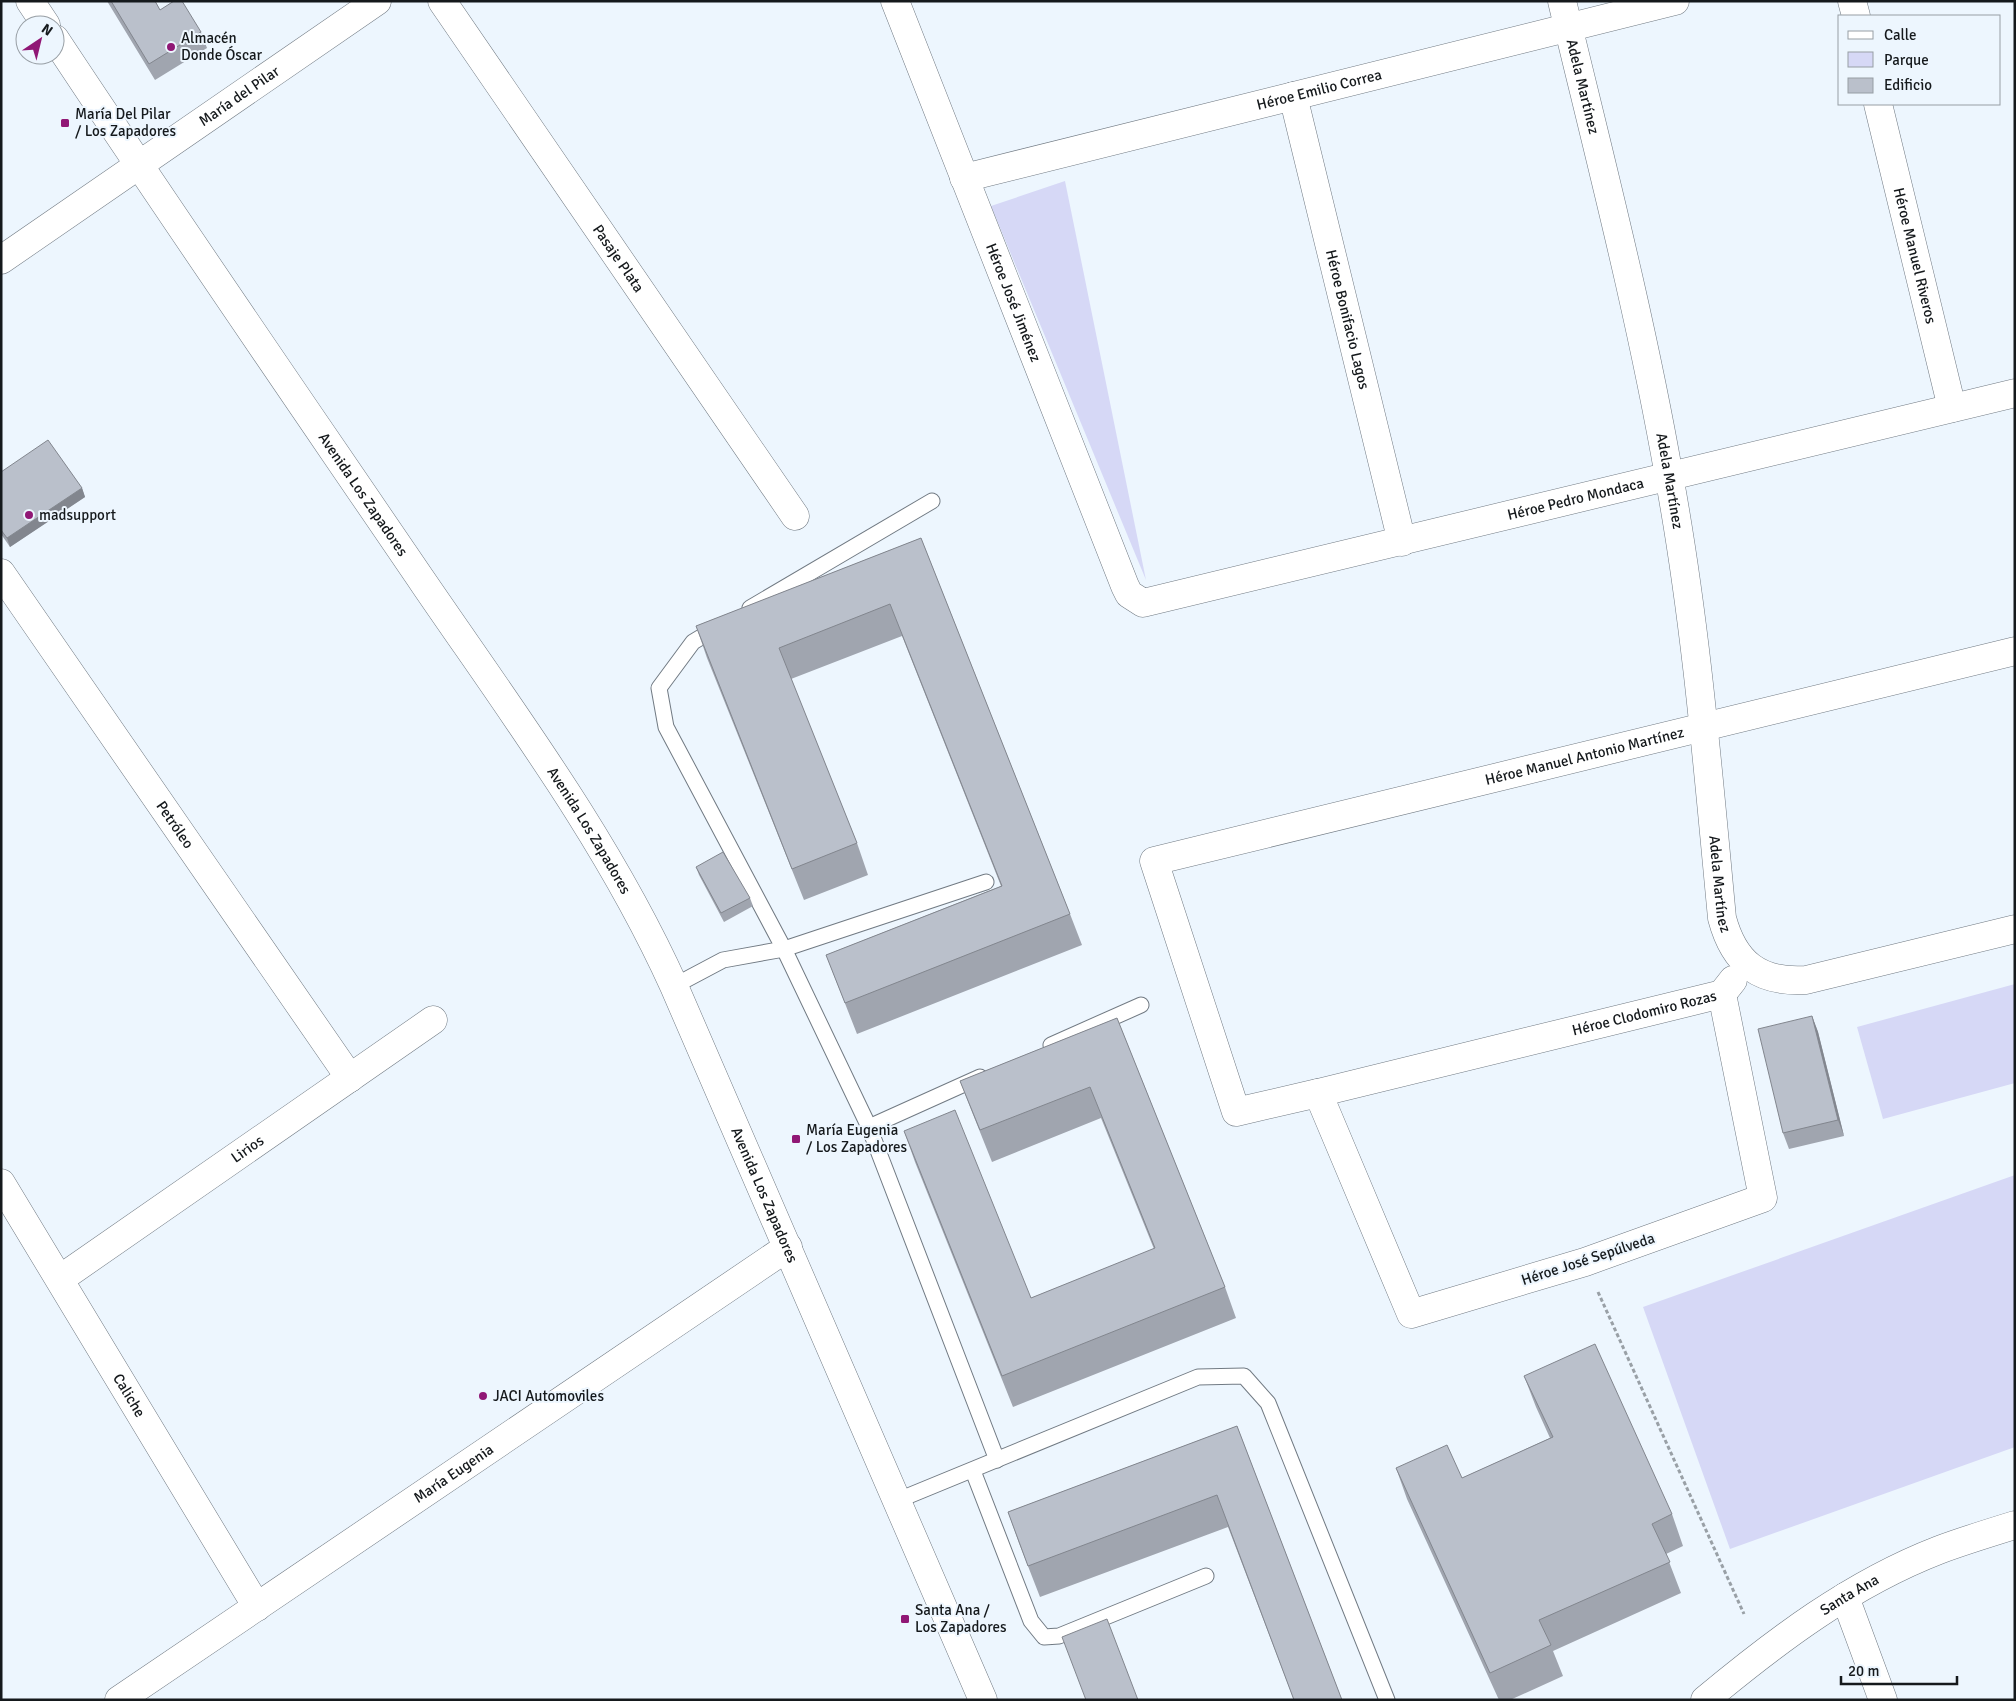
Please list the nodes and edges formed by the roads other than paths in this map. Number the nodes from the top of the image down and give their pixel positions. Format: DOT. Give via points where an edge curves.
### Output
graph roads {
  1 [pos="30,1"];
  2 [pos="378,1"];
  3 [pos="442,1"];
  4 [pos="895,1"];
  5 [pos="1562,1"];
  6 [pos="1675,1"];
  7 [pos="1852,1"];
  8 [pos="39,15"];
  9 [pos="1856,15"];
  10 [pos="1569,28"];
  11 [pos="65,53"];
  12 [pos="1293,96"];
  13 [pos="1878,105"];
  14 [pos="139,166"];
  15 [pos="964,178"];
  16 [pos="1,260"];
  17 [pos="2015,393"];
  18 [pos="1952,408"];
  19 [pos="1670,477"];
  20 [pos="932,501"];
  21 [pos="795,516"];
  22 [pos="1402,542"];
  23 [pos="1,573"];
  24 [pos="1135,600"];
  25 [pos="2015,651"];
  26 [pos="1704,726"];
  27 [pos="1154,861"];
  28 [pos="986,882"];
  29 [pos="2015,929"];
  30 [pos="784,949"];
  31 [pos="1747,964"];
  32 [pos="674,986"];
  33 [pos="1722,994"];
  34 [pos="1141,1005"];
  35 [pos="433,1020"];
  36 [pos="1041,1050"];
  37 [pos="996,1070"];
  38 [pos="350,1078"];
  39 [pos="1318,1092"];
  40 [pos="869,1127"];
  41 [pos="1,1183"];
  42 [pos="788,1247"];
  43 [pos="60,1279"];
  44 [pos="996,1460"];
  45 [pos="973,1471"];
  46 [pos="896,1501"];
  47 [pos="2015,1525"];
  48 [pos="1206,1576"];
  49 [pos="1845,1597"];
  50 [pos="257,1607"];
  51 [pos="119,1700"];
  52 [pos="983,1700"];
  53 [pos="1388,1700"];
  54 [pos="1705,1700"];
  55 [pos="1883,1700"];
  1 -- 8 [label="street"];
  2 -- 14 [label="street, María del Pilar"];
  3 -- 21 [label="street, Pasaje Plata"];
  4 -- 15 [label="street, Héroe José Jiménez"];
  5 -- 10 [label="street, Adela Martínez"];
  6 -- 10 [label="street, Héroe Emilio Correa"];
  7 -- 9 [label="street"];
  10 -- 12 [label="street, Héroe Emilio Correa"];
  10 -- 19 [label="street, Adela Martínez" via="1618,225"];
  11 -- 14 [label="street, Avenida Los Zapadores"];
  12 -- 15 [label="street, Héroe Emilio Correa"];
  12 -- 22 [label="street, Héroe Bonifacio Lagos"];
  13 -- 18 [label="street, Héroe Manuel Riveros"];
  14 -- 16 [label="street, María del Pilar"];
  14 -- 32 [label="street, Avenida Los Zapadores" via="558,780 633,901"];
  15 -- 24 [label="street, Héroe José Jiménez" via="1128,594"];
  17 -- 18 [label="street, Héroe Pedro Mondaca"];
  18 -- 19 [label="street, Héroe Pedro Mondaca"];
  19 -- 22 [label="street, Héroe Pedro Mondaca"];
  19 -- 26 [label="street, Adela Martínez"];
  20 -- 30 [label="lane" via="693,642 659,688 666,727"];
  22 -- 24 [label="street, Héroe Pedro Mondaca" via="1152,603"];
  23 -- 38 [label="street, Petróleo"];
  25 -- 26 [label="street, Héroe Manuel Antonio Martínez"];
  26 -- 27 [label="street, Héroe Manuel Antonio Martínez"];
  26 -- 31 [label="street, Adela Martínez" via="1722,918 1735,951"];
  27 -- 39 [label="street, Héroe Clodomiro Rozas" via="1236,1112"];
  28 -- 30 [label="lane"];
  29 -- 31 [label="street" via="1806,980 1774,979"];
  30 -- 32 [label="lane" via="723,960"];
  30 -- 40 [label="lane"];
  31 -- 33 [label="street, Héroe Clodomiro Rozas"];
  32 -- 42 [label="street, Avenida Los Zapadores"];
  33 -- 39 [label="street, Héroe Clodomiro Rozas"];
  33 -- 39 [label="street, Héroe José Sepúlveda" via="1763,1198 1585,1262 1411,1314"];
  34 -- 36 [label="lane"];
  35 -- 38 [label="street, Lirios"];
  37 -- 40 [label="lane"];
  38 -- 43 [label="street, Lirios"];
  40 -- 44 [label="lane"];
  41 -- 43 [label="street, Caliche"];
  42 -- 46 [label="street, Avenida Los Zapadores"];
  42 -- 50 [label="street, María Eugenia"];
  43 -- 50 [label="street, Caliche"];
  44 -- 45 [label="lane"];
  44 -- 53 [label="lane" via="1198,1377 1244,1376 1268,1402"];
  45 -- 46 [label="lane"];
  45 -- 48 [label="lane" via="1030,1621 1044,1637 1059,1636"];
  46 -- 52 [label="street, Avenida Los Zapadores"];
  47 -- 49 [label="street, Santa Ana" via="1938,1550"];
  49 -- 54 [label="street, Santa Ana" via="1761,1653"];
  49 -- 55 [label="street"];
  50 -- 51 [label="street, María Eugenia"];
}
